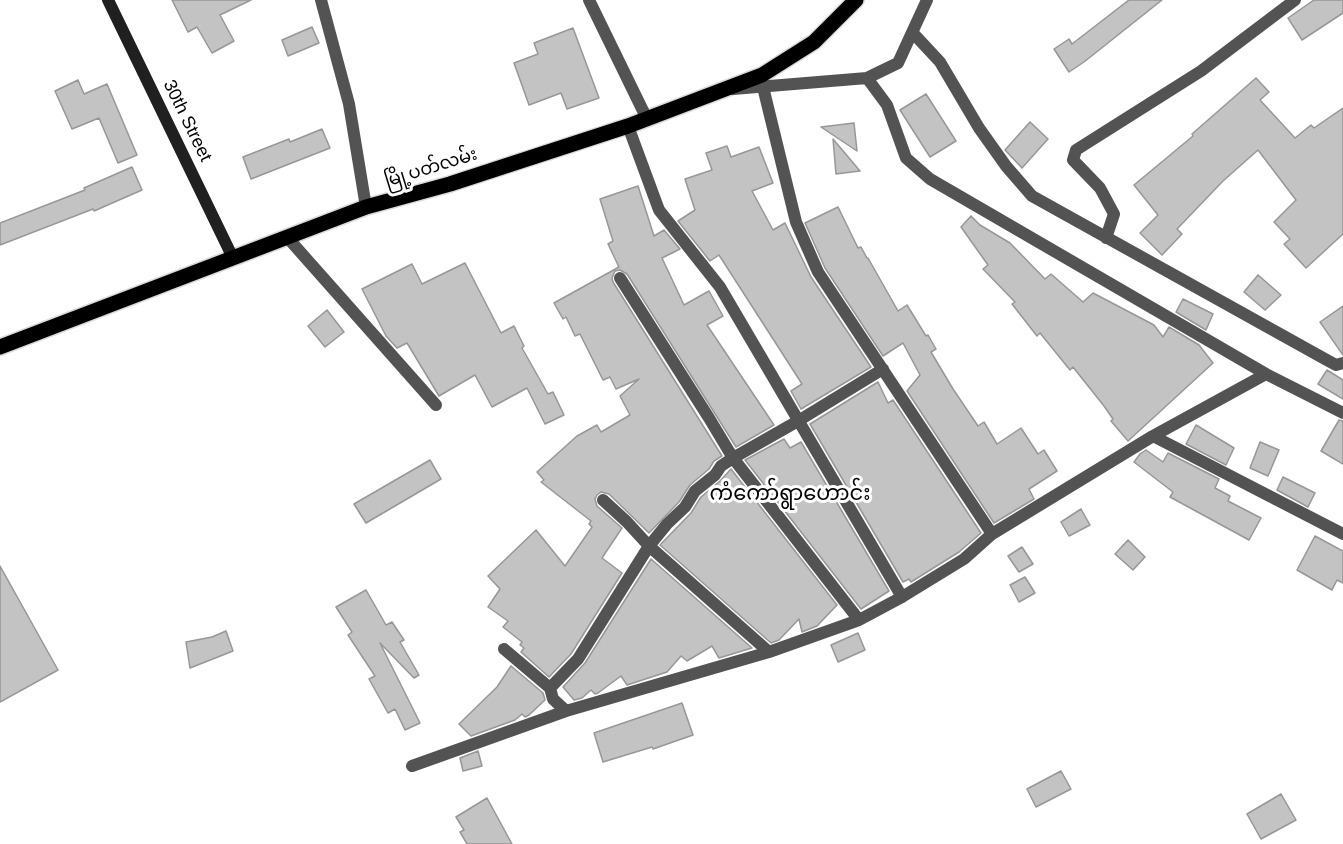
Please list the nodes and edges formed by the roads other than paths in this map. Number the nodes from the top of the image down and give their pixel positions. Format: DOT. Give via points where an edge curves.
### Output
graph roads {
  1 [pos="108,0"];
  2 [pos="321,0"];
  3 [pos="588,0"];
  4 [pos="856,0"];
  5 [pos="927,0"];
  6 [pos="1295,0"];
  7 [pos="913,33"];
  8 [pos="867,78"];
  9 [pos="763,87"];
  10 [pos="723,90"];
  11 [pos="647,119"];
  12 [pos="628,126"];
  13 [pos="366,207"];
  14 [pos="287,237"];
  15 [pos="1106,238"];
  16 [pos="233,258"];
  17 [pos="620,278"];
  18 [pos="0,347"];
  19 [pos="1343,363"];
  20 [pos="882,369"];
  21 [pos="1266,374"];
  22 [pos="436,405"];
  23 [pos="1343,413"];
  24 [pos="798,421"];
  25 [pos="1153,436"];
  26 [pos="733,458"];
  27 [pos="603,500"];
  28 [pos="992,534"];
  29 [pos="1343,534"];
  30 [pos="649,546"];
  31 [pos="902,597"];
  32 [pos="859,620"];
  33 [pos="504,649"];
  34 [pos="769,652"];
  35 [pos="550,688"];
  36 [pos="566,711"];
  37 [pos="412,766"];
  1 -- 16 [label="main road, 30th Street"];
  2 -- 13 [label="street" via="349,104"];
  3 -- 11 [label="street"];
  4 -- 10 [label="main road, မြို့ပတ်လမ်း" via="814,42 762,75"];
  5 -- 7 [label="street"];
  6 -- 15 [label="street" via="1202,71 1076,150 1073,160 1100,188 1114,213"];
  7 -- 8 [label="street" via="898,63"];
  7 -- 15 [label="street" via="940,62 979,128 1032,196"];
  8 -- 9 [label="street"];
  8 -- 21 [label="street" via="886,105 906,158 930,179"];
  9 -- 10 [label="street"];
  9 -- 20 [label="street" via="796,222 818,272"];
  10 -- 11 [label="main road, မြို့ပတ်လမ်း"];
  11 -- 12 [label="main road, မြို့ပတ်လမ်း"];
  12 -- 13 [label="main road, မြို့ပတ်လမ်း"];
  12 -- 24 [label="street" via="659,210 720,287"];
  13 -- 14 [label="main road, မြို့ပတ်လမ်း"];
  14 -- 16 [label="main road, မြို့ပတ်လမ်း"];
  14 -- 22 [label="street"];
  15 -- 19 [label="street" via="1336,365"];
  16 -- 18 [label="main road, မြို့ပတ်လမ်း"];
  17 -- 26 [label="street"];
  20 -- 24 [label="street"];
  20 -- 28 [label="street"];
  21 -- 23 [label="street"];
  21 -- 25 [label="street"];
  24 -- 26 [label="street"];
  24 -- 31 [label="street"];
  25 -- 28 [label="street"];
  25 -- 29 [label="street"];
  26 -- 30 [label="street" via="695,491"];
  26 -- 32 [label="street"];
  27 -- 30 [label="street"];
  28 -- 31 [label="street" via="964,559"];
  30 -- 34 [label="street"];
  30 -- 35 [label="street" via="578,659"];
  31 -- 32 [label="street"];
  32 -- 34 [label="street"];
  33 -- 35 [label="street"];
  34 -- 36 [label="street"];
  35 -- 36 [label="street" via="553,699"];
  36 -- 37 [label="street"];
}
